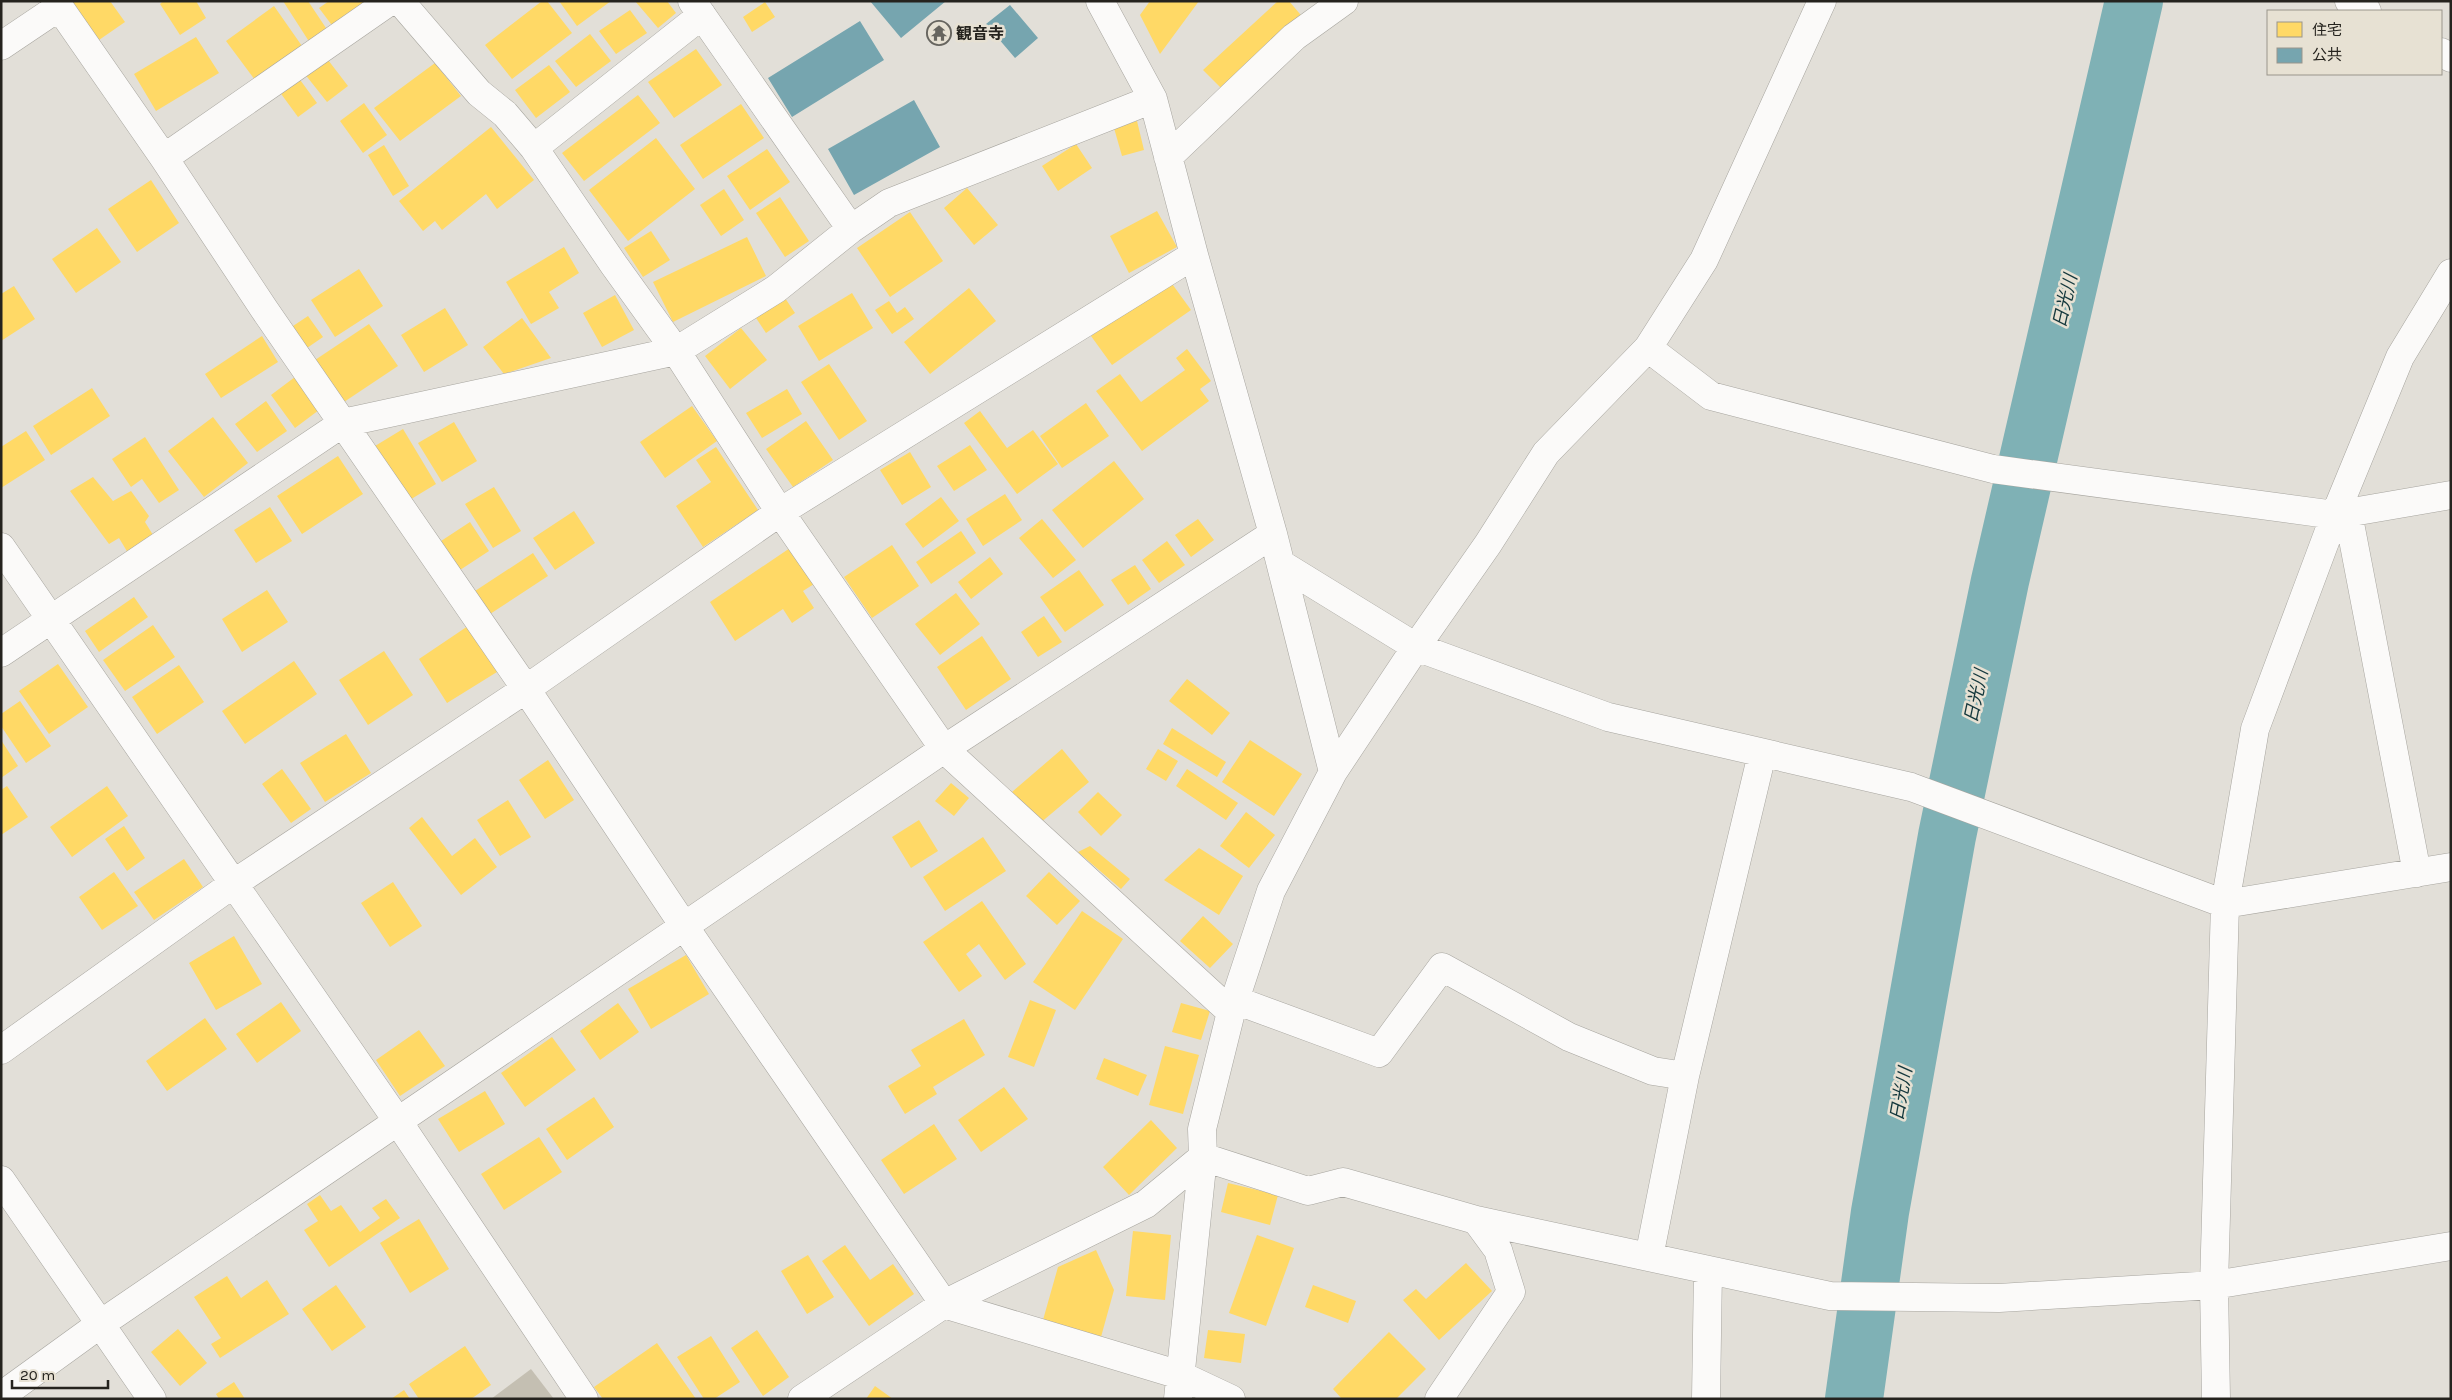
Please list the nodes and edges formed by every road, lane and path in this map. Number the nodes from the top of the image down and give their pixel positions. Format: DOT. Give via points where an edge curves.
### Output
graph roads {
  1 [pos="390,1"];
  2 [pos="400,1"];
  3 [pos="1100,1"];
  4 [pos="1344,1"];
  5 [pos="1822,1"];
  6 [pos="2350,1"];
  7 [pos="57,4"];
  8 [pos="697,8"];
  9 [pos="2365,10"];
  10 [pos="1,46"];
  11 [pos="1153,99"];
  12 [pos="534,148"];
  13 [pos="1168,157"];
  14 [pos="164,158"];
  15 [pos="851,230"];
  16 [pos="1194,255"];
  17 [pos="2451,273"];
  18 [pos="1648,348"];
  19 [pos="676,351"];
  20 [pos="343,423"];
  21 [pos="2451,495"];
  22 [pos="780,512"];
  23 [pos="2341,514"];
  24 [pos="1273,534"];
  25 [pos="1,547"];
  26 [pos="1281,564"];
  27 [pos="51,618"];
  28 [pos="1416,647"];
  29 [pos="1,653"];
  30 [pos="526,689"];
  31 [pos="944,749"];
  32 [pos="1762,754"];
  33 [pos="1333,772"];
  34 [pos="2451,867"];
  35 [pos="2417,873"];
  36 [pos="233,884"];
  37 [pos="2225,904"];
  38 [pos="684,926"];
  39 [pos="1233,1006"];
  40 [pos="1,1050"];
  41 [pos="1686,1076"];
  42 [pos="399,1123"];
  43 [pos="1203,1157"];
  44 [pos="1,1180"];
  45 [pos="1476,1220"];
  46 [pos="2451,1246"];
  47 [pos="1649,1258"];
  48 [pos="1708,1270"];
  49 [pos="2214,1285"];
  50 [pos="944,1304"];
  51 [pos="99,1326"];
  52 [pos="1179,1387"];
  53 [pos="1,1396"];
  54 [pos="152,1399"];
  55 [pos="584,1399"];
  56 [pos="802,1399"];
  57 [pos="1232,1399"];
  58 [pos="1439,1399"];
  59 [pos="1706,1399"];
  60 [pos="2216,1399"];
  1 -- 14 [label="street"];
  2 -- 12 [label="street" via="479,93 505,114"];
  3 -- 11 [label="street"];
  4 -- 13 [label="street" via="1294,37"];
  5 -- 18 [label="street" via="1704,260"];
  6 -- 9 [label="street"];
  7 -- 10 [label="street"];
  7 -- 14 [label="street"];
  8 -- 12 [label="street"];
  8 -- 15 [label="street"];
  11 -- 13 [label="street"];
  11 -- 15 [label="street" via="889,203"];
  12 -- 19 [label="street"];
  13 -- 16 [label="street"];
  14 -- 20 [label="street"];
  15 -- 19 [label="street" via="776,288"];
  16 -- 22 [label="street"];
  16 -- 24 [label="street"];
  17 -- 23 [label="street" via="2400,357"];
  18 -- 23 [label="street" via="1711,396 1993,469"];
  18 -- 28 [label="street" via="1546,453"];
  19 -- 20 [label="street"];
  19 -- 22 [label="street"];
  20 -- 27 [label="street"];
  20 -- 30 [label="street"];
  21 -- 23 [label="street"];
  22 -- 30 [label="street"];
  22 -- 31 [label="street"];
  23 -- 35 [label="street"];
  23 -- 37 [label="street" via="2255,729"];
  24 -- 26 [label="street"];
  24 -- 31 [label="street"];
  25 -- 27 [label="street"];
  26 -- 28 [label="street"];
  26 -- 33 [label="street"];
  27 -- 29 [label="street"];
  27 -- 36 [label="street"];
  28 -- 32 [label="street" via="1608,717"];
  28 -- 33 [label="street"];
  30 -- 36 [label="street"];
  30 -- 38 [label="street"];
  31 -- 38 [label="street"];
  31 -- 39 [label="street"];
  32 -- 37 [label="street" via="1910,787"];
  32 -- 41 [label="street"];
  33 -- 39 [label="street" via="1270,891"];
  34 -- 35 [label="street"];
  35 -- 37 [label="street"];
  36 -- 40 [label="street"];
  36 -- 42 [label="street"];
  37 -- 49 [label="street"];
  38 -- 42 [label="street"];
  38 -- 50 [label="street"];
  39 -- 41 [label="street" via="1379,1053 1442,967 1569,1037 1653,1071"];
  39 -- 43 [label="street" via="1202,1129"];
  41 -- 47 [label="street"];
  42 -- 51 [label="street"];
  42 -- 55 [label="street"];
  43 -- 45 [label="street" via="1308,1191 1343,1182"];
  43 -- 50 [label="street" via="1146,1204"];
  43 -- 52 [label="street"];
  44 -- 51 [label="street"];
  45 -- 47 [label="street"];
  45 -- 58 [label="street" via="1498,1250 1511,1292"];
  46 -- 49 [label="street"];
  47 -- 48 [label="street"];
  48 -- 49 [label="street" via="1830,1296 1999,1298"];
  48 -- 59 [label="street"];
  49 -- 60 [label="street"];
  50 -- 52 [label="street"];
  50 -- 56 [label="street"];
  51 -- 53 [label="street"];
  51 -- 54 [label="street"];
  52 -- 57 [label="street"];
}
